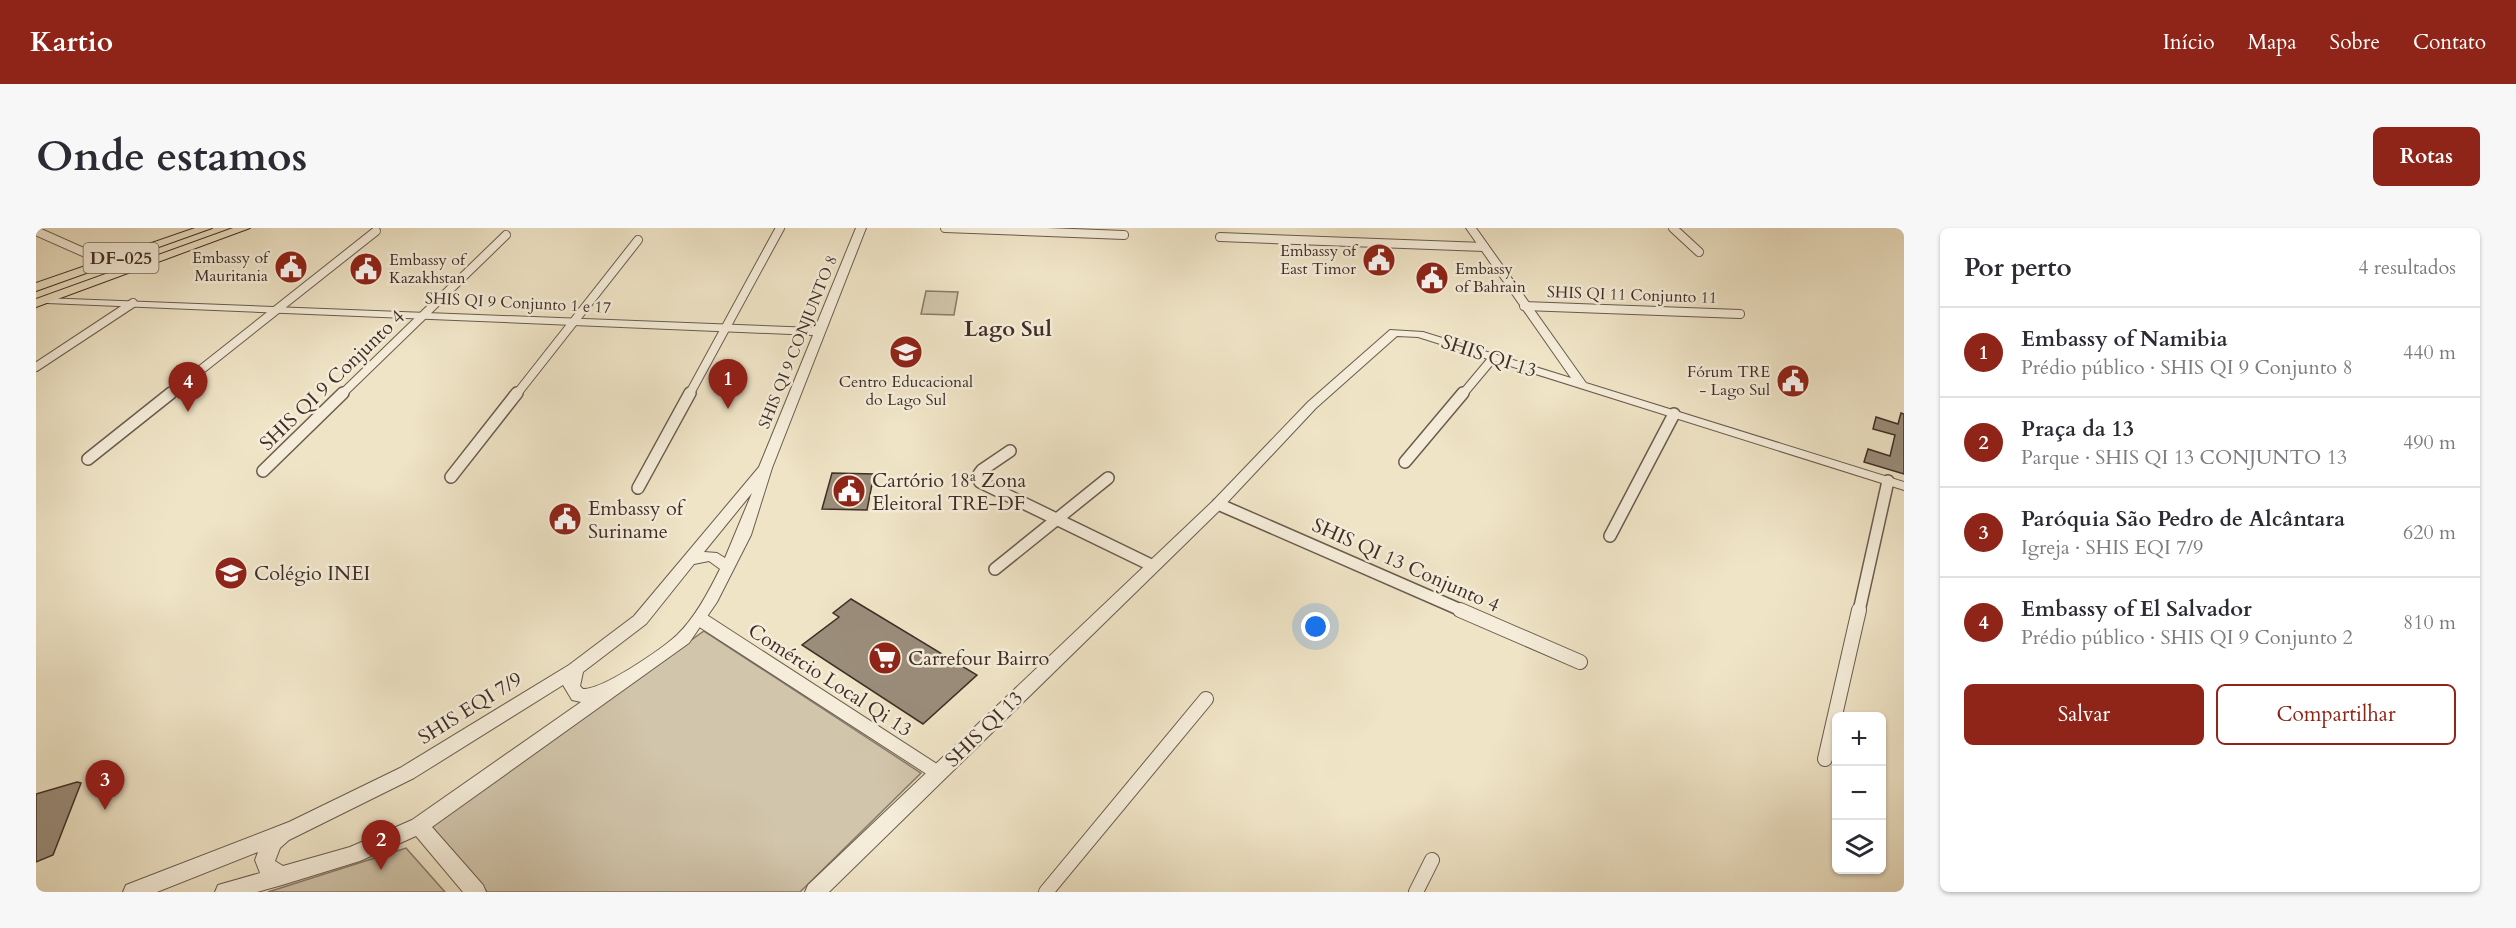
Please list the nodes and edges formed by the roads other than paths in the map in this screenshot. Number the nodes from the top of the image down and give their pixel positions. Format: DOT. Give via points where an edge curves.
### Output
graph roads {
  1 [pos="207,228"];
  2 [pos="244,228"];
  3 [pos="780,228"];
  4 [pos="861,228"];
  5 [pos="945,228"];
  6 [pos="1471,228"];
  7 [pos="1673,228"];
  8 [pos="36,231"];
  9 [pos="376,231"];
  10 [pos="506,235"];
  11 [pos="1124,235"];
  12 [pos="1220,237"];
  13 [pos="214,239"];
  14 [pos="638,240"];
  15 [pos="169,241"];
  16 [pos="197,246"];
  17 [pos="1484,247"];
  18 [pos="1698,252"];
  19 [pos="108,263"];
  20 [pos="36,287"];
  21 [pos="67,297"];
  22 [pos="41,301"];
  23 [pos="133,303"];
  24 [pos="1524,306"];
  25 [pos="280,308"];
  26 [pos="1740,314"];
  27 [pos="425,315"];
  28 [pos="573,322"];
  29 [pos="725,328"];
  30 [pos="819,332"];
  31 [pos="1493,358"];
  32 [pos="36,367"];
  33 [pos="1582,385"];
  34 [pos="1674,414"];
  35 [pos="1010,451"];
  36 [pos="88,459"];
  37 [pos="1405,462"];
  38 [pos="765,468"];
  39 [pos="263,471"];
  40 [pos="451,477"];
  41 [pos="1108,478"];
  42 [pos="1888,481"];
  43 [pos="1904,486"];
  44 [pos="638,488"];
  45 [pos="1218,504"];
  46 [pos="1057,520"];
  47 [pos="1610,536"];
  48 [pos="692,559"];
  49 [pos="1153,566"];
  50 [pos="727,567"];
  51 [pos="995,569"];
  52 [pos="700,619"];
  53 [pos="1580,662"];
  54 [pos="575,669"];
  55 [pos="642,670"];
  56 [pos="1206,699"];
  57 [pos="1826,759"];
  58 [pos="938,773"];
  59 [pos="418,826"];
  60 [pos="296,828"];
  61 [pos="1432,860"];
  62 [pos="282,876"];
  63 [pos="133,892"];
  64 [pos="225,892"];
  65 [pos="476,892"];
  66 [pos="815,892"];
  67 [pos="1046,892"];
  68 [pos="1416,892"];
  1 -- 13 [label="main road" via="200,235"];
  1 -- 15 [label="main road, DF-025"];
  2 -- 13 [label="main road, DF-025"];
  3 -- 29 [label="street"];
  4 -- 30 [label="street, SHIS QI 9 CONJUNTO 8"];
  5 -- 11 [label="street"];
  6 -- 17 [label="street"];
  7 -- 18 [label="street"];
  8 -- 19 [label="street"];
  9 -- 25 [label="street"];
  10 -- 27 [label="street, SHIS QI 9 Conjunto 4"];
  12 -- 17 [label="street"];
  13 -- 16 [label="main road, DF-025"];
  14 -- 28 [label="street"];
  15 -- 16 [label="main road" via="198,240"];
  15 -- 19 [label="main road, DF-025"];
  16 -- 21 [label="main road, DF-025"];
  17 -- 24 [label="street"];
  19 -- 20 [label="main road, DF-025"];
  21 -- 22 [label="main road, DF-025"];
  21 -- 23 [label="street, SHIS QI 9 Conjunto 1 e 17"];
  23 -- 25 [label="street, SHIS QI 9 Conjunto 1 e 17"];
  23 -- 32 [label="street"];
  24 -- 26 [label="street, SHIS QI 11 Conjunto 11"];
  24 -- 33 [label="street"];
  25 -- 27 [label="street, SHIS QI 9 Conjunto 1 e 17"];
  25 -- 36 [label="street"];
  27 -- 28 [label="street, SHIS QI 9 Conjunto 1 e 17"];
  27 -- 39 [label="street, SHIS QI 9 Conjunto 4"];
  28 -- 29 [label="street, SHIS QI 9 Conjunto 1 e 17"];
  28 -- 40 [label="street"];
  29 -- 30 [label="street, SHIS QI 9 Conjunto 1 e 17"];
  29 -- 44 [label="street"];
  30 -- 38 [label="street, SHIS QI 9 CONJUNTO 8"];
  31 -- 33 [label="street, SHIS QI 13"];
  31 -- 37 [label="street"];
  31 -- 45 [label="street, SHIS QI 13" via="1410,332 1388,335 1312,405"];
  33 -- 34 [label="street, SHIS QI 13"];
  34 -- 42 [label="street, SHIS QI 13"];
  34 -- 47 [label="street"];
  35 -- 46 [label="street" via="982,470 980,482"];
  38 -- 48 [label="street, SHIS EQI 7/9"];
  38 -- 50 [label="street"];
  41 -- 46 [label="street"];
  42 -- 43 [label="street, SHIS QI 13"];
  42 -- 57 [label="street"];
  45 -- 49 [label="street, SHIS QI 13"];
  45 -- 53 [label="street, SHIS QI 13 Conjunto 4"];
  46 -- 49 [label="street"];
  46 -- 51 [label="street"];
  48 -- 50 [label="street" via="712,556"];
  48 -- 54 [label="street, SHIS EQI 7/9" via="640,620"];
  49 -- 58 [label="street, SHIS QI 13"];
  50 -- 52 [label="street"];
  52 -- 55 [label="street" via="683,639"];
  52 -- 58 [label="street, Comércio Local Qi 13"];
  54 -- 55 [label="street" via="570,681 574,692 590,696"];
  54 -- 60 [label="street, SHIS EQI 7/9" via="407,773"];
  55 -- 59 [label="street"];
  56 -- 67 [label="street"];
  58 -- 66 [label="street, SHIS QI 13"];
  59 -- 62 [label="street" via="353,855"];
  59 -- 65 [label="street"];
  60 -- 62 [label="street" via="272,842 265,853 267,867"];
  60 -- 63 [label="street, SHIS EQI 7/9"];
  61 -- 68 [label="street"];
  62 -- 64 [label="street"];
}
